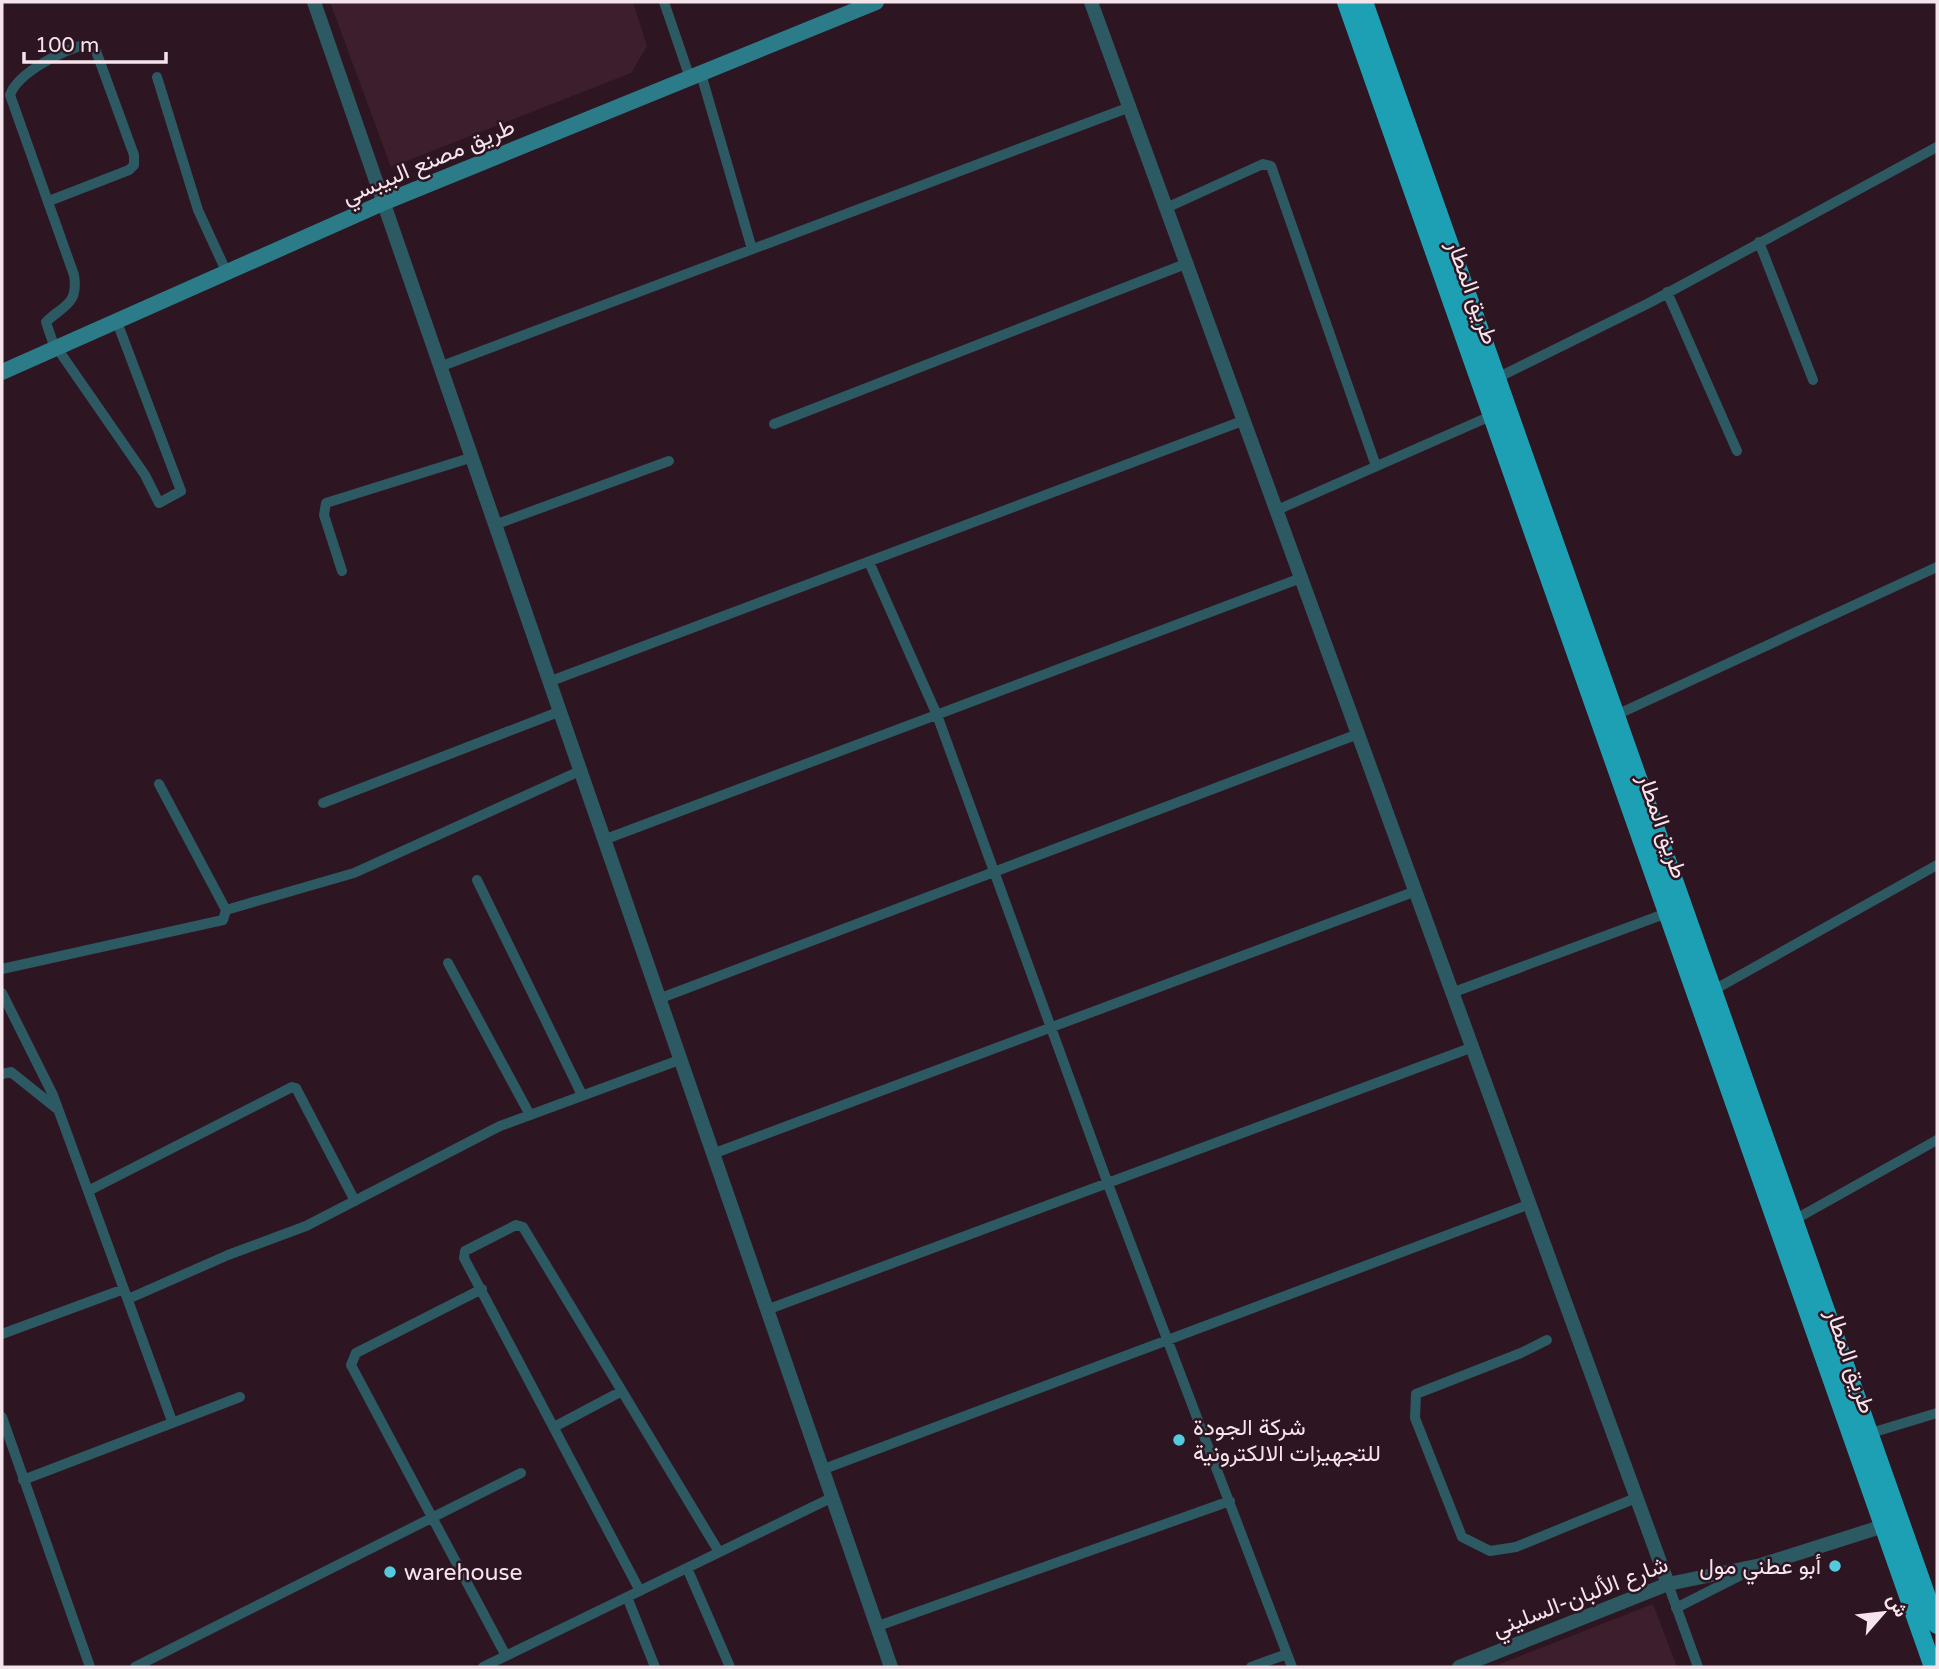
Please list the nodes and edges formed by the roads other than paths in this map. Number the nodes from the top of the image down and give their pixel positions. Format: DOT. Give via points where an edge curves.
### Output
graph roads {
  1 [pos="314,2"];
  2 [pos="664,2"];
  3 [pos="876,2"];
  4 [pos="1091,2"];
  5 [pos="1346,2"];
  6 [pos="1364,2"];
  7 [pos="696,76"];
  8 [pos="157,77"];
  9 [pos="1130,107"];
  10 [pos="1937,147"];
  11 [pos="49,201"];
  12 [pos="385,202"];
  13 [pos="1167,208"];
  14 [pos="1759,242"];
  15 [pos="1450,244"];
  16 [pos="751,249"];
  17 [pos="1433,253"];
  18 [pos="1188,264"];
  19 [pos="227,273"];
  20 [pos="1667,292"];
  21 [pos="117,323"];
  22 [pos="56,349"];
  23 [pos="442,366"];
  24 [pos="2,372"];
  25 [pos="1497,378"];
  26 [pos="1813,380"];
  27 [pos="1493,415"];
  28 [pos="1245,421"];
  29 [pos="774,424"];
  30 [pos="1737,451"];
  31 [pos="473,457"];
  32 [pos="669,461"];
  33 [pos="1376,466"];
  34 [pos="1277,510"];
  35 [pos="497,524"];
  36 [pos="869,562"];
  37 [pos="1937,567"];
  38 [pos="342,571"];
  39 [pos="1301,578"];
  40 [pos="551,681"];
  41 [pos="561,710"];
  42 [pos="937,715"];
  43 [pos="1616,715"];
  44 [pos="1358,734"];
  45 [pos="582,770"];
  46 [pos="159,784"];
  47 [pos="323,803"];
  48 [pos="1640,810"];
  49 [pos="606,839"];
  50 [pos="1937,864"];
  51 [pos="995,872"];
  52 [pos="477,880"];
  53 [pos="1416,891"];
  54 [pos="226,910"];
  55 [pos="1667,913"];
  56 [pos="448,963"];
  57 [pos="2,969"];
  58 [pos="1712,991"];
  59 [pos="1454,992"];
  60 [pos="2,993"];
  61 [pos="661,998"];
  62 [pos="1050,1027"];
  63 [pos="1473,1047"];
  64 [pos="682,1059"];
  65 [pos="2,1074"];
  66 [pos="582,1095"];
  67 [pos="59,1110"];
  68 [pos="530,1115"];
  69 [pos="1937,1140"];
  70 [pos="715,1153"];
  71 [pos="1108,1184"];
  72 [pos="88,1191"];
  73 [pos="355,1201"];
  74 [pos="1530,1204"];
  75 [pos="1794,1220"];
  76 [pos="482,1289"];
  77 [pos="126,1294"];
  78 [pos="769,1309"];
  79 [pos="2,1334"];
  80 [pos="1547,1340"];
  81 [pos="1169,1341"];
  82 [pos="621,1391"];
  83 [pos="240,1397"];
  84 [pos="1937,1413"];
  85 [pos="2,1417"];
  86 [pos="172,1421"];
  87 [pos="554,1427"];
  88 [pos="1871,1433"];
  89 [pos="6,1440"];
  90 [pos="824,1469"];
  91 [pos="521,1473"];
  92 [pos="23,1480"];
  93 [pos="833,1497"];
  94 [pos="1636,1498"];
  95 [pos="1230,1501"];
  96 [pos="431,1519"];
  97 [pos="1901,1520"];
  98 [pos="1884,1527"];
  99 [pos="719,1552"];
  100 [pos="1761,1564"];
  101 [pos="687,1568"];
  102 [pos="1668,1584"];
  103 [pos="640,1591"];
  104 [pos="626,1597"];
  105 [pos="1934,1604"];
  106 [pos="1676,1608"];
  107 [pos="1937,1625"];
  108 [pos="878,1626"];
  109 [pos="1287,1654"];
  110 [pos="506,1656"];
  111 [pos="90,1667"];
  112 [pos="135,1667"];
  113 [pos="483,1667"];
  114 [pos="655,1667"];
  115 [pos="730,1667"];
  116 [pos="891,1667"];
  117 [pos="1251,1667"];
  118 [pos="1292,1667"];
  119 [pos="1459,1667"];
  120 [pos="1698,1667"];
  121 [pos="1933,1667"];
  1 -- 12 [label="street"];
  2 -- 7 [label="street"];
  3 -- 7 [label="main road, طريق مصنع البيبسي"];
  4 -- 9 [label="street"];
  5 -- 17 [label="highway, طريق المطار"];
  6 -- 15 [label="highway, طريق المطار"];
  7 -- 12 [label="main road, طريق مصنع البيبسي"];
  7 -- 16 [label="street"];
  8 -- 19 [label="street" via="198,209"];
  9 -- 13 [label="street"];
  9 -- 16 [label="street"];
  10 -- 14 [label="street"];
  11 -- 11 [label="street" via="10,92 47,61 88,44 96,51 134,165"];
  11 -- 22 [label="street" via="75,283 68,306 46,322"];
  12 -- 19 [label="main road, طريق مصنع البيبسي"];
  12 -- 23 [label="street"];
  13 -- 18 [label="street"];
  13 -- 33 [label="street" via="1263,164 1270,166"];
  14 -- 20 [label="street"];
  14 -- 26 [label="street"];
  15 -- 17 [label="highway"];
  15 -- 25 [label="highway, طريق المطار"];
  16 -- 23 [label="street"];
  17 -- 27 [label="highway, طريق المطار"];
  18 -- 28 [label="street"];
  18 -- 29 [label="street"];
  19 -- 21 [label="main road, طريق مصنع البيبسي"];
  20 -- 25 [label="street"];
  20 -- 30 [label="street"];
  21 -- 22 [label="main road, طريق مصنع البيبسي"];
  21 -- 22 [label="street" via="181,491 159,503 145,475"];
  22 -- 24 [label="main road, طريق مصنع البيبسي"];
  23 -- 31 [label="street"];
  25 -- 43 [label="highway, طريق المطار"];
  27 -- 33 [label="street"];
  27 -- 48 [label="highway, طريق المطار"];
  28 -- 34 [label="street"];
  28 -- 36 [label="street"];
  31 -- 35 [label="street"];
  31 -- 38 [label="street" via="326,503 324,515"];
  32 -- 35 [label="street"];
  33 -- 34 [label="street"];
  34 -- 39 [label="street"];
  35 -- 40 [label="street"];
  36 -- 40 [label="street"];
  36 -- 42 [label="street"];
  37 -- 43 [label="street"];
  39 -- 42 [label="street"];
  39 -- 44 [label="street"];
  40 -- 41 [label="street"];
  41 -- 45 [label="street"];
  41 -- 47 [label="street"];
  42 -- 49 [label="street"];
  42 -- 51 [label="street"];
  43 -- 48 [label="highway, طريق المطار"];
  44 -- 51 [label="street"];
  44 -- 53 [label="street"];
  45 -- 49 [label="street"];
  45 -- 54 [label="street" via="354,873"];
  46 -- 54 [label="street"];
  48 -- 55 [label="highway, طريق المطار"];
  48 -- 58 [label="highway, طريق المطار"];
  49 -- 61 [label="street"];
  50 -- 58 [label="street"];
  51 -- 61 [label="street"];
  51 -- 62 [label="street"];
  52 -- 66 [label="street"];
  53 -- 59 [label="street"];
  53 -- 62 [label="street"];
  54 -- 57 [label="street" via="223,920"];
  55 -- 59 [label="street"];
  55 -- 98 [label="highway, طريق المطار"];
  56 -- 68 [label="street"];
  58 -- 75 [label="highway, طريق المطار"];
  59 -- 63 [label="street"];
  60 -- 67 [label="street"];
  61 -- 64 [label="street"];
  62 -- 70 [label="street"];
  62 -- 71 [label="street"];
  63 -- 71 [label="street"];
  63 -- 74 [label="street"];
  64 -- 66 [label="street"];
  64 -- 70 [label="street"];
  65 -- 67 [label="street" via="11,1072"];
  66 -- 68 [label="street"];
  67 -- 72 [label="street"];
  68 -- 73 [label="street"];
  69 -- 75 [label="street"];
  70 -- 78 [label="street"];
  71 -- 78 [label="street"];
  71 -- 81 [label="street"];
  72 -- 73 [label="street" via="292,1087"];
  72 -- 77 [label="street"];
  73 -- 77 [label="street" via="286,1236"];
  74 -- 81 [label="street"];
  74 -- 94 [label="street"];
  75 -- 88 [label="highway, طريق المطار"];
  76 -- 82 [label="street" via="464,1254 521,1225"];
  76 -- 87 [label="street"];
  76 -- 96 [label="street" via="352,1357 352,1370"];
  77 -- 79 [label="street"];
  77 -- 86 [label="street"];
  78 -- 90 [label="street"];
  80 -- 94 [label="street" via="1416,1394 1415,1418 1462,1537 1490,1551 1516,1547"];
  81 -- 90 [label="street"];
  81 -- 95 [label="street"];
  82 -- 87 [label="street"];
  82 -- 99 [label="street"];
  83 -- 86 [label="street"];
  84 -- 88 [label="street"];
  85 -- 89 [label="street"];
  86 -- 92 [label="street"];
  87 -- 103 [label="street"];
  88 -- 97 [label="highway, طريق المطار"];
  89 -- 92 [label="street"];
  90 -- 93 [label="street"];
  91 -- 96 [label="street"];
  92 -- 111 [label="street"];
  93 -- 99 [label="street"];
  93 -- 108 [label="street"];
  94 -- 102 [label="street"];
  95 -- 108 [label="street"];
  95 -- 109 [label="street"];
  96 -- 110 [label="street"];
  96 -- 112 [label="street"];
  97 -- 98 [label="street, شارع الألبان-السليني"];
  97 -- 105 [label="highway, طريق المطار"];
  98 -- 100 [label="street, شارع الألبان-السليني"];
  98 -- 121 [label="highway, طريق المطار"];
  99 -- 101 [label="street"];
  100 -- 102 [label="street, شارع الألبان-السليني"];
  100 -- 106 [label="street, شارع الألبان-السليني"];
  101 -- 103 [label="street"];
  101 -- 115 [label="street"];
  102 -- 106 [label="street"];
  102 -- 119 [label="street, شارع الألبان-السليني"];
  103 -- 104 [label="street"];
  104 -- 110 [label="street"];
  104 -- 114 [label="street"];
  105 -- 107 [label="highway, طريق المطار"];
  106 -- 120 [label="street"];
  108 -- 116 [label="street"];
  109 -- 117 [label="street"];
  109 -- 118 [label="street"];
  110 -- 113 [label="street"];
}
